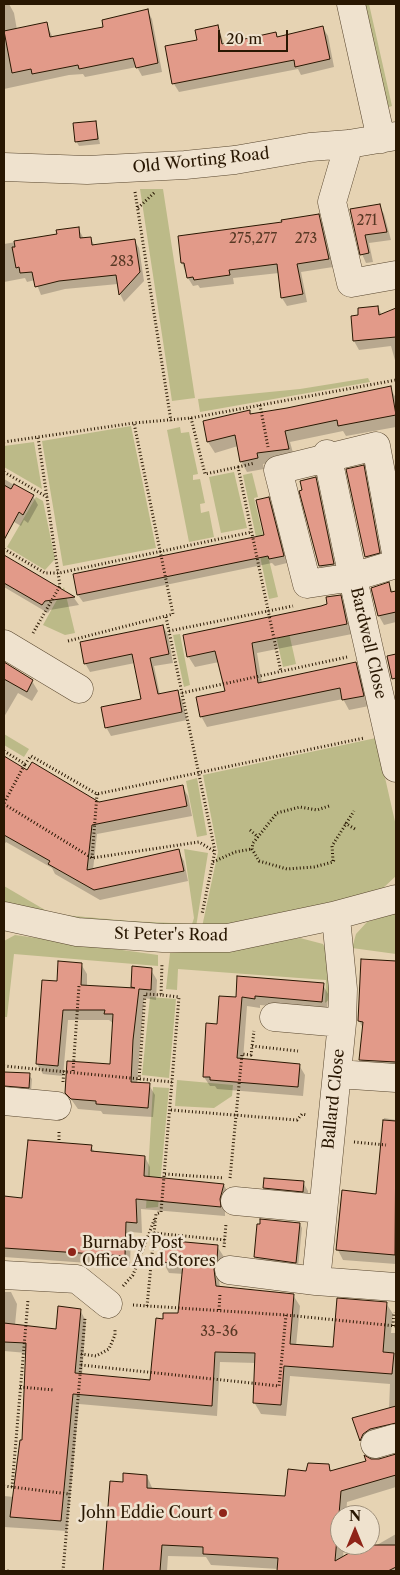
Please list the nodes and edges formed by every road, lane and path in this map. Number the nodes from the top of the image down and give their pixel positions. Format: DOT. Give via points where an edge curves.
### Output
graph roads {
  1 [pos="351,4"];
  2 [pos="388,138"];
  3 [pos="349,144"];
  4 [pos="4,167"];
  5 [pos="131,168"];
  6 [pos="396,275"];
  7 [pos="396,382"];
  8 [pos="260,405"];
  9 [pos="191,418"];
  10 [pos="170,421"];
  11 [pos="134,423"];
  12 [pos="38,437"];
  13 [pos="4,442"];
  14 [pos="268,451"];
  15 [pos="328,456"];
  16 [pos="262,462"];
  17 [pos="238,467"];
  18 [pos="4,472"];
  19 [pos="47,498"];
  20 [pos="252,532"];
  21 [pos="4,549"];
  22 [pos="160,551"];
  23 [pos="396,553"];
  24 [pos="396,564"];
  25 [pos="59,574"];
  26 [pos="353,576"];
  27 [pos="298,605"];
  28 [pos="268,611"];
  29 [pos="166,617"];
  30 [pos="169,631"];
  31 [pos="68,641"];
  32 [pos="12,649"];
  33 [pos="369,652"];
  34 [pos="281,672"];
  35 [pos="79,689"];
  36 [pos="182,693"];
  37 [pos="388,733"];
  38 [pos="4,751"];
  39 [pos="25,764"];
  40 [pos="396,768"];
  41 [pos="199,773"];
  42 [pos="97,794"];
  43 [pos="4,803"];
  44 [pos="329,806"];
  45 [pos="354,811"];
  46 [pos="345,823"];
  47 [pos="355,829"];
  48 [pos="250,830"];
  49 [pos="258,837"];
  50 [pos="252,849"];
  51 [pos="214,851"];
  52 [pos="92,858"];
  53 [pos="212,862"];
  54 [pos="396,899"];
  55 [pos="4,916"];
  56 [pos="333,916"];
  57 [pos="198,937"];
  58 [pos="163,938"];
  59 [pos="79,986"];
  60 [pos="161,995"];
  61 [pos="264,1023"];
  62 [pos="342,1023"];
  63 [pos="252,1046"];
  64 [pos="298,1050"];
  65 [pos="4,1066"];
  66 [pos="73,1072"];
  67 [pos="337,1074"];
  68 [pos="396,1078"];
  69 [pos="139,1080"];
  70 [pos="172,1082"];
  71 [pos="4,1101"];
  72 [pos="57,1106"];
  73 [pos="171,1110"];
  74 [pos="236,1115"];
  75 [pos="309,1115"];
  76 [pos="345,1142"];
  77 [pos="386,1145"];
  78 [pos="165,1174"];
  79 [pos="230,1198"];
  80 [pos="322,1209"];
  81 [pos="156,1214"];
  82 [pos="154,1233"];
  83 [pos="225,1240"];
  84 [pos="225,1268"];
  85 [pos="17,1276"];
  86 [pos="316,1281"];
  87 [pos="395,1287"];
  88 [pos="98,1296"];
  89 [pos="147,1306"];
  90 [pos="219,1310"];
  91 [pos="286,1315"];
  92 [pos="396,1326"];
  93 [pos="81,1354"];
  94 [pos="80,1365"];
  95 [pos="20,1387"];
  96 [pos="54,1390"];
  97 [pos="4,1486"];
  98 [pos="12,1486"];
  99 [pos="69,1494"];
  100 [pos="4,1571"];
  101 [pos="10,1571"];
  102 [pos="63,1571"];
  1 -- 2 [label="street"];
  2 -- 3 [label="street, Old Worting Road"];
  3 -- 5 [label="street, Old Worting Road" via="235,160"];
  3 -- 6 [label="street" via="332,202 351,283"];
  4 -- 5 [label="street, Old Worting Road"];
  5 -- 10 [label="path"];
  7 -- 8 [label="path"];
  8 -- 9 [label="path"];
  8 -- 14 [label="path"];
  9 -- 10 [label="path"];
  9 -- 17 [label="path" via="205,474"];
  10 -- 11 [label="path"];
  11 -- 12 [label="path"];
  11 -- 22 [label="path"];
  12 -- 13 [label="path"];
  12 -- 19 [label="path"];
  15 -- 23 [label="street, Bardwell Close" via="376,446"];
  15 -- 26 [label="street, Bardwell Close"];
  15 -- 26 [label="street, Bardwell Close" via="278,470 307,584"];
  16 -- 17 [label="path"];
  17 -- 20 [label="path"];
  18 -- 19 [label="path"];
  19 -- 25 [label="path"];
  20 -- 22 [label="path"];
  20 -- 28 [label="path"];
  21 -- 25 [label="path" via="45,574"];
  22 -- 25 [label="path"];
  22 -- 29 [label="path" via="173,614"];
  24 -- 26 [label="street, Bardwell Close"];
  25 -- 32 [label="path" via="60,586"];
  26 -- 33 [label="street, Bardwell Close"];
  27 -- 28 [label="path"];
  28 -- 30 [label="path"];
  28 -- 34 [label="path"];
  29 -- 30 [label="path"];
  29 -- 31 [label="path"];
  30 -- 36 [label="path"];
  32 -- 35 [label="street"];
  33 -- 34 [label="path"];
  33 -- 37 [label="street, Bardwell Close"];
  34 -- 36 [label="path"];
  36 -- 41 [label="path"];
  37 -- 40 [label="street, Bardwell Close"];
  37 -- 41 [label="path"];
  38 -- 39 [label="path"];
  39 -- 42 [label="path" via="31,756"];
  39 -- 43 [label="path"];
  41 -- 42 [label="path"];
  41 -- 51 [label="path"];
  42 -- 52 [label="path"];
  43 -- 52 [label="path"];
  44 -- 49 [label="path" via="317,810 300,807 276,813"];
  45 -- 46 [label="path"];
  46 -- 47 [label="path"];
  46 -- 50 [label="path" via="332,846 334,860 314,867 287,869 259,861"];
  48 -- 49 [label="path"];
  49 -- 50 [label="path"];
  50 -- 53 [label="path"];
  51 -- 52 [label="path" via="199,842"];
  51 -- 53 [label="path"];
  53 -- 57 [label="path"];
  54 -- 56 [label="street, St Peter's Road"];
  55 -- 58 [label="street, St Peter's Road" via="77,932"];
  56 -- 57 [label="street, St Peter's Road" via="228,938"];
  56 -- 62 [label="street, Ballard Close" via="343,989"];
  57 -- 58 [label="street, St Peter's Road"];
  58 -- 60 [label="path"];
  59 -- 66 [label="path"];
  60 -- 69 [label="path" via="146,994"];
  60 -- 70 [label="path" via="178,997"];
  61 -- 62 [label="street"];
  61 -- 63 [label="path"];
  62 -- 67 [label="street, Ballard Close"];
  63 -- 64 [label="path"];
  63 -- 74 [label="path" via="251,1055 242,1054"];
  65 -- 66 [label="path"];
  66 -- 69 [label="path"];
  67 -- 68 [label="street"];
  67 -- 80 [label="street, Ballard Close"];
  69 -- 70 [label="path"];
  70 -- 73 [label="path"];
  71 -- 72 [label="street"];
  73 -- 74 [label="path"];
  73 -- 78 [label="path"];
  74 -- 75 [label="path" via="297,1120 302,1114"];
  74 -- 79 [label="path"];
  76 -- 77 [label="path"];
  78 -- 79 [label="path"];
  78 -- 81 [label="path" via="161,1212"];
  79 -- 80 [label="street"];
  79 -- 83 [label="path"];
  80 -- 86 [label="street, Ballard Close"];
  81 -- 82 [label="path"];
  81 -- 88 [label="path" via="133,1275"];
  82 -- 83 [label="path"];
  82 -- 89 [label="path"];
  83 -- 84 [label="path"];
  84 -- 86 [label="street"];
  84 -- 90 [label="path"];
  85 -- 88 [label="street" via="77,1279"];
  85 -- 95 [label="path"];
  86 -- 87 [label="street"];
  88 -- 89 [label="path"];
  88 -- 93 [label="path"];
  88 -- 93 [label="path" via="115,1319 115,1335 109,1349 96,1356"];
  89 -- 90 [label="path"];
  90 -- 91 [label="path"];
  91 -- 92 [label="path"];
  91 -- 94 [label="path" via="279,1386"];
  93 -- 94 [label="path"];
  94 -- 99 [label="path"];
  95 -- 96 [label="path"];
  95 -- 98 [label="path"];
  97 -- 98 [label="path"];
  98 -- 99 [label="path"];
  99 -- 102 [label="path"];
  100 -- 101 [label="path"];
}
